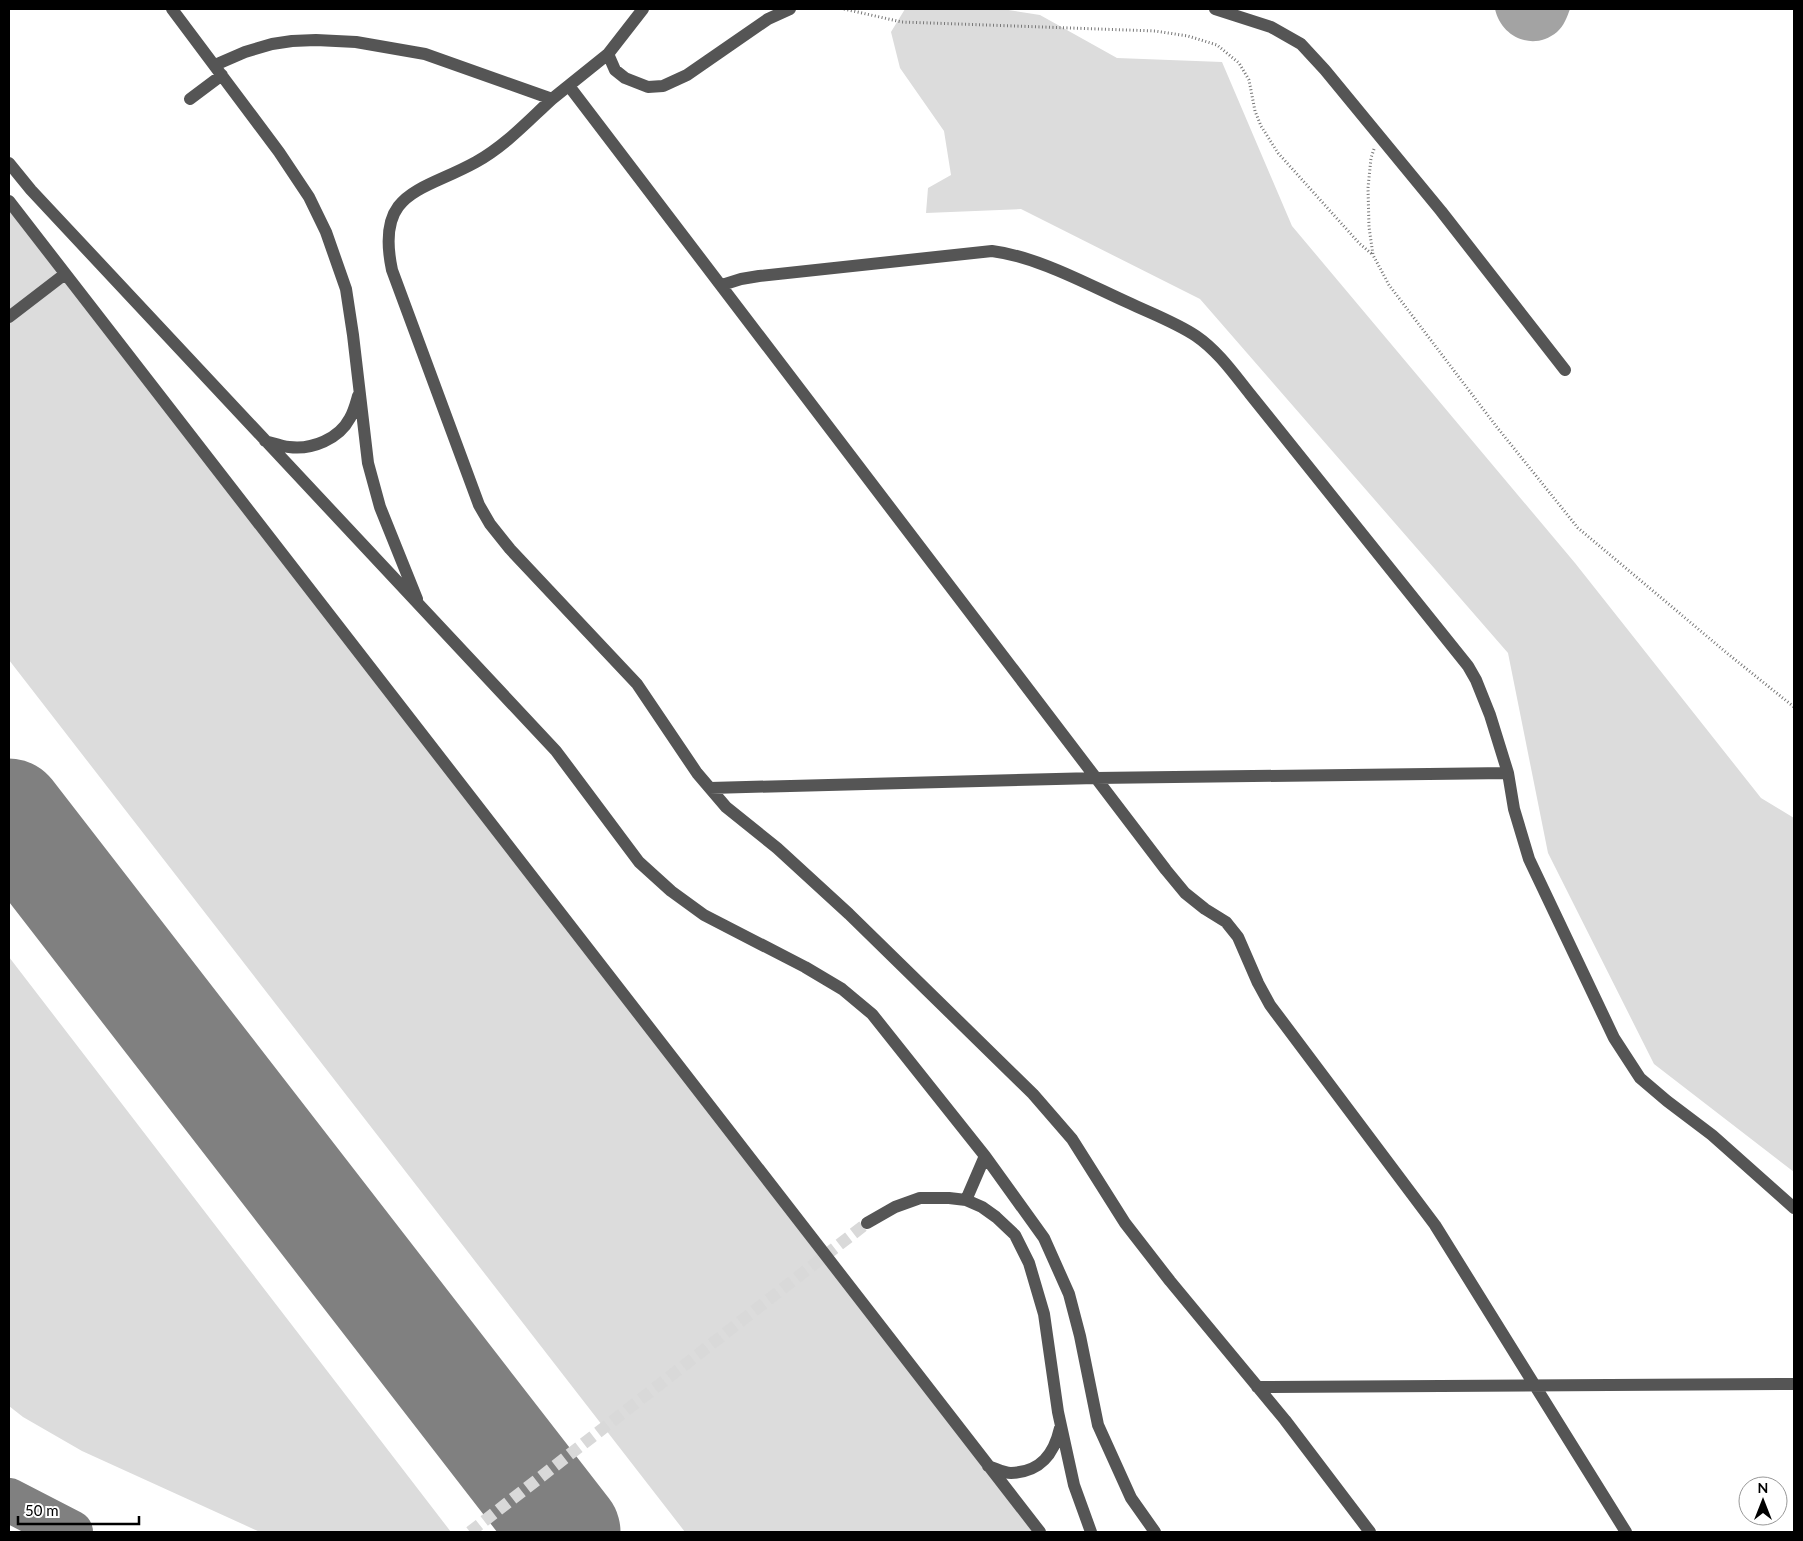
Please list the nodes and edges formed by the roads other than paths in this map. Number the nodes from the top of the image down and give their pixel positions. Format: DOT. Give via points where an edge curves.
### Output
graph roads {
  1 [pos="172,9"];
  2 [pos="643,9"];
  3 [pos="790,9"];
  4 [pos="1216,9"];
  5 [pos="608,54"];
  6 [pos="218,70"];
  7 [pos="569,86"];
  8 [pos="552,99"];
  9 [pos="190,100"];
  10 [pos="9,163"];
  11 [pos="9,201"];
  12 [pos="65,274"];
  13 [pos="722,286"];
  14 [pos="9,317"];
  15 [pos="1565,370"];
  16 [pos="360,391"];
  17 [pos="266,441"];
  18 [pos="419,605"];
  19 [pos="1508,773"];
  20 [pos="1096,778"];
  21 [pos="710,788"];
  22 [pos="985,1156"];
  23 [pos="966,1200"];
  24 [pos="1794,1208"];
  25 [pos="867,1223"];
  26 [pos="1794,1384"];
  27 [pos="1535,1386"];
  28 [pos="1257,1387"];
  29 [pos="1061,1424"];
  30 [pos="988,1466"];
  31 [pos="1040,1532"];
  32 [pos="1091,1532"];
  33 [pos="1155,1532"];
  34 [pos="1370,1532"];
  35 [pos="1626,1532"];
  1 -- 6 [label="lane"];
  2 -- 5 [label="lane"];
  3 -- 5 [label="lane" via="768,19 687,75 663,86 648,87 625,78 615,70"];
  4 -- 15 [label="lane" via="1271,27 1301,44 1441,211"];
  5 -- 7 [label="lane"];
  6 -- 8 [label="lane" via="245,52 272,44 316,40 356,42 425,54"];
  6 -- 9 [label="lane"];
  6 -- 16 [label="lane" via="309,196 326,232 346,289"];
  7 -- 8 [label="lane"];
  7 -- 13 [label="lane"];
  8 -- 21 [label="lane" via="502,145 476,163 423,186 400,203 388,237 392,270 490,524 637,684 696,773"];
  10 -- 17 [label="lane"];
  11 -- 12 [label="lane"];
  12 -- 14 [label="lane"];
  12 -- 30 [label="lane"];
  13 -- 19 [label="lane" via="759,276 992,251 1022,257 1079,280 1196,336 1226,364 1462,657 1482,694"];
  13 -- 20 [label="lane"];
  16 -- 17 [label="lane" via="351,418 341,432 327,441 289,447"];
  16 -- 18 [label="lane" via="368,463 380,507"];
  17 -- 18 [label="lane"];
  18 -- 22 [label="lane" via="556,752 639,862 670,891 704,915 805,967 842,989 872,1014"];
  19 -- 20 [label="lane"];
  19 -- 24 [label="lane" via="1514,809 1529,859 1626,1058 1652,1089 1712,1135"];
  20 -- 21 [label="lane"];
  20 -- 27 [label="lane" via="1185,893 1226,922 1238,937 1270,1006 1435,1225"];
  21 -- 28 [label="lane" via="726,807 777,848 849,914 1033,1094 1072,1139 1125,1223"];
  22 -- 23 [label="lane"];
  22 -- 33 [label="lane" via="1044,1238 1066,1286 1098,1425 1131,1498"];
  23 -- 25 [label="lane" via="920,1198 894,1207"];
  23 -- 29 [label="lane" via="996,1217 1015,1235 1029,1263 1044,1314"];
  26 -- 27 [label="lane"];
  27 -- 28 [label="lane"];
  27 -- 35 [label="lane"];
  28 -- 34 [label="lane"];
  29 -- 30 [label="lane" via="1056,1446 1048,1457 1032,1468 1010,1473"];
  29 -- 32 [label="lane" via="1074,1485"];
  30 -- 31 [label="lane"];
}
